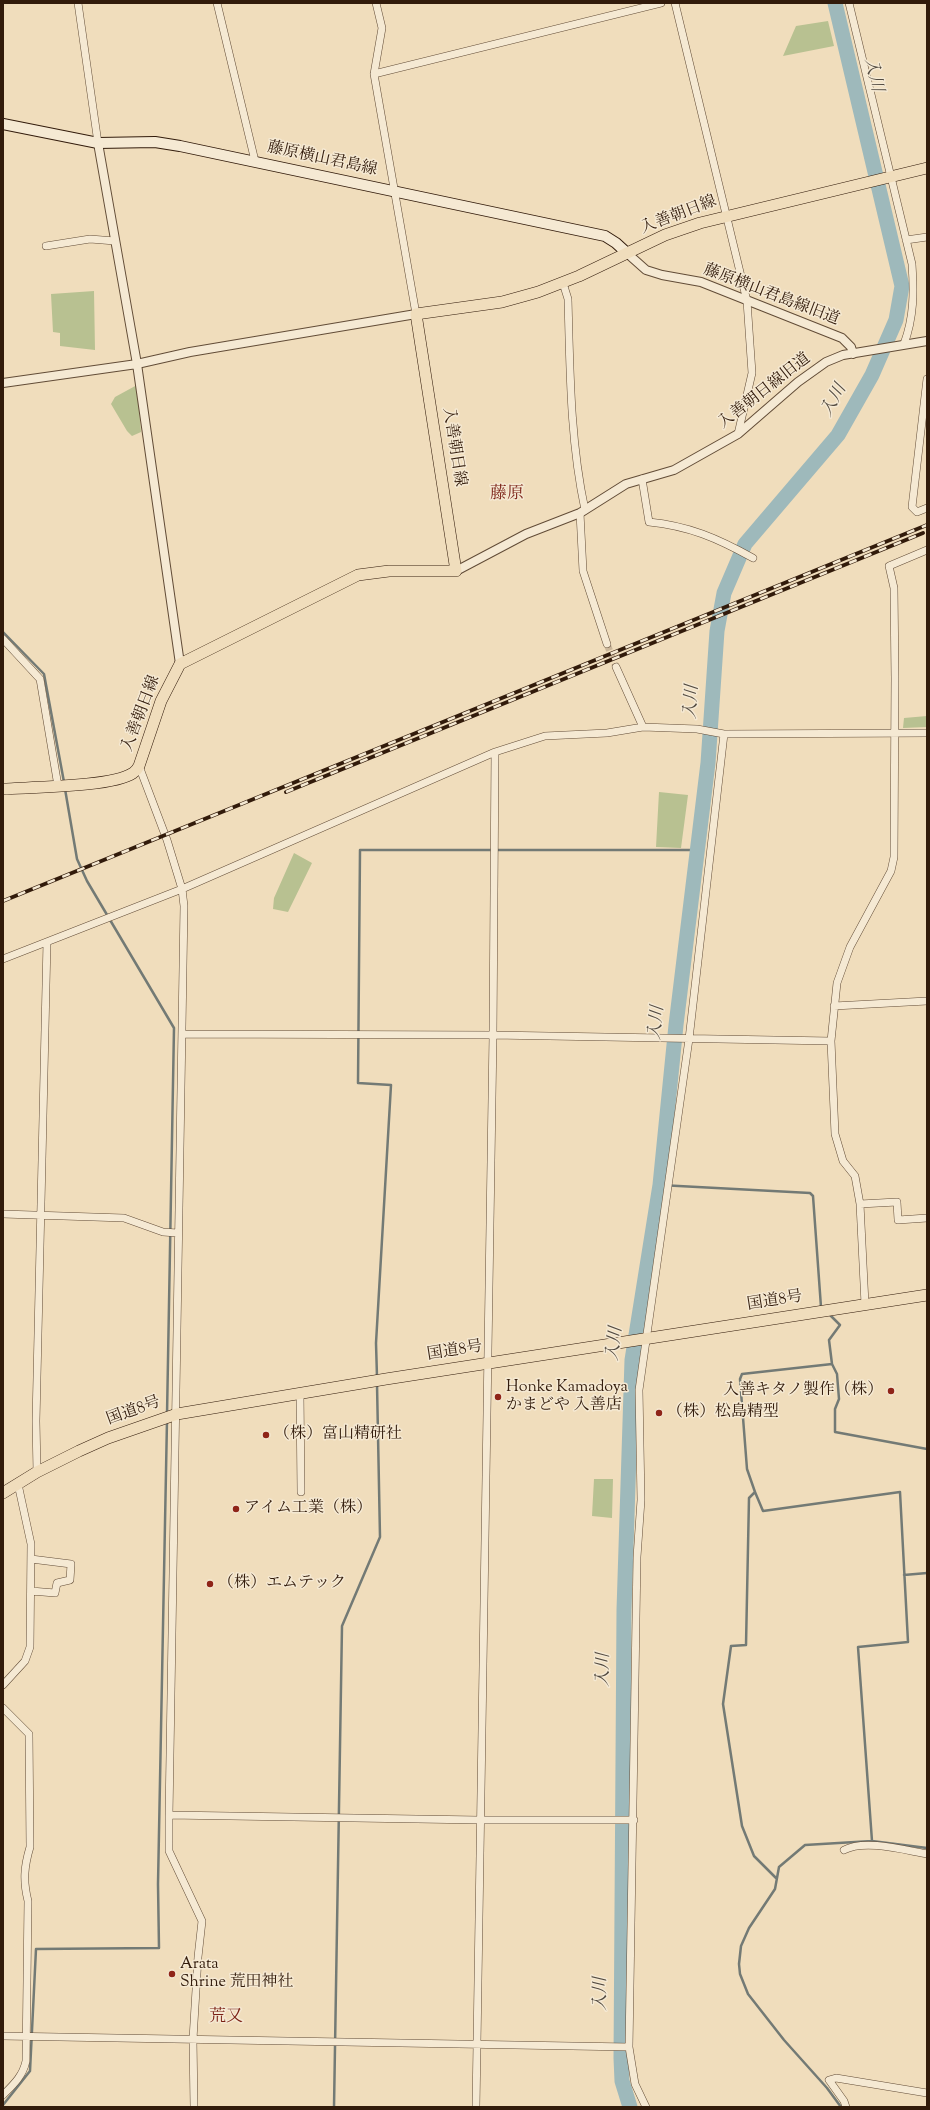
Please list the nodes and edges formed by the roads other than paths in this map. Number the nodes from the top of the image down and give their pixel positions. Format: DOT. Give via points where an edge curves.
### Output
graph roads {
  1 [pos="78,3"];
  2 [pos="217,3"];
  3 [pos="376,3"];
  4 [pos="661,3"];
  5 [pos="675,3"];
  6 [pos="849,3"];
  7 [pos="374,74"];
  8 [pos="3,124"];
  9 [pos="98,143"];
  10 [pos="255,161"];
  11 [pos="927,168"];
  12 [pos="890,177"];
  13 [pos="393,191"];
  14 [pos="726,215"];
  15 [pos="927,237"];
  16 [pos="906,240"];
  17 [pos="115,241"];
  18 [pos="46,246"];
  19 [pos="628,254"];
  20 [pos="563,283"];
  21 [pos="747,301"];
  22 [pos="416,314"];
  23 [pos="927,341"];
  24 [pos="901,345"];
  25 [pos="853,354"];
  26 [pos="137,364"];
  27 [pos="927,379"];
  28 [pos="3,383"];
  29 [pos="738,434"];
  30 [pos="642,479"];
  31 [pos="927,508"];
  32 [pos="582,511"];
  33 [pos="927,550"];
  34 [pos="753,558"];
  35 [pos="456,571"];
  36 [pos="3,639"];
  37 [pos="607,644"];
  38 [pos="180,664"];
  39 [pos="616,667"];
  40 [pos="642,727"];
  41 [pos="927,733"];
  42 [pos="724,734"];
  43 [pos="894,734"];
  44 [pos="495,752"];
  45 [pos="139,766"];
  46 [pos="58,786"];
  47 [pos="3,789"];
  48 [pos="182,889"];
  49 [pos="47,942"];
  50 [pos="3,959"];
  51 [pos="927,1001"];
  52 [pos="834,1006"];
  53 [pos="182,1034"];
  54 [pos="493,1035"];
  55 [pos="689,1039"];
  56 [pos="831,1041"];
  57 [pos="860,1204"];
  58 [pos="3,1214"];
  59 [pos="41,1214"];
  60 [pos="927,1218"];
  61 [pos="177,1233"];
  62 [pos="927,1294"];
  63 [pos="865,1304"];
  64 [pos="648,1338"];
  65 [pos="487,1363"];
  66 [pos="300,1393"];
  67 [pos="177,1414"];
  68 [pos="37,1472"];
  69 [pos="18,1484"];
  70 [pos="301,1492"];
  71 [pos="3,1493"];
  72 [pos="31,1559"];
  73 [pos="31,1591"];
  74 [pos="3,1685"];
  75 [pos="3,1708"];
  76 [pos="169,1814"];
  77 [pos="479,1820"];
  78 [pos="632,1820"];
  79 [pos="844,1850"];
  80 [pos="927,1854"];
  81 [pos="3,2036"];
  82 [pos="28,2036"];
  83 [pos="193,2039"];
  84 [pos="476,2044"];
  85 [pos="629,2047"];
  86 [pos="927,2093"];
  87 [pos="3,2095"];
  88 [pos="194,2107"];
  89 [pos="476,2107"];
  90 [pos="646,2107"];
  91 [pos="846,2107"];
  1 -- 9 [label="street"];
  2 -- 10 [label="street"];
  3 -- 7 [label="street" via="382,28"];
  4 -- 7 [label="street"];
  5 -- 14 [label="street"];
  6 -- 12 [label="street"];
  7 -- 13 [label="street"];
  8 -- 9 [label="main road, 藤原横山君島線"];
  9 -- 10 [label="main road, 藤原横山君島線" via="156,142"];
  9 -- 17 [label="street"];
  10 -- 13 [label="main road, 藤原横山君島線"];
  11 -- 12 [label="main road, 入善朝日線"];
  12 -- 14 [label="main road, 入善朝日線"];
  12 -- 16 [label="street"];
  13 -- 19 [label="main road, 藤原横山君島線" via="604,236"];
  13 -- 22 [label="street"];
  14 -- 19 [label="main road, 入善朝日線" via="665,235"];
  14 -- 21 [label="street"];
  15 -- 16 [label="street"];
  16 -- 24 [label="street" via="912,264 915,295 910,328"];
  17 -- 18 [label="street" via="90,239"];
  17 -- 26 [label="street"];
  19 -- 20 [label="main road, 入善朝日線"];
  19 -- 21 [label="street, 藤原横山君島線旧道" via="646,270 701,282"];
  20 -- 22 [label="main road, 入善朝日線" via="502,302"];
  20 -- 32 [label="street" via="568,299 572,410"];
  21 -- 25 [label="street, 藤原横山君島線旧道" via="842,338 851,347"];
  21 -- 29 [label="street" via="752,373"];
  22 -- 26 [label="street" via="190,352"];
  22 -- 35 [label="main road, 入善朝日線"];
  23 -- 24 [label="street, 入善朝日線旧道"];
  24 -- 25 [label="street, 入善朝日線旧道"];
  25 -- 29 [label="street, 入善朝日線旧道" via="817,368"];
  26 -- 28 [label="street"];
  26 -- 38 [label="street"];
  27 -- 31 [label="street" via="912,507 917,512"];
  29 -- 30 [label="street, 入善朝日線旧道" via="674,470"];
  30 -- 32 [label="street, 入善朝日線旧道" via="626,484"];
  30 -- 34 [label="street" via="649,522 672,524 693,530 713,537"];
  32 -- 35 [label="street, 入善朝日線旧道" via="526,534"];
  32 -- 37 [label="street" via="584,571"];
  33 -- 43 [label="street" via="889,566 894,588"];
  35 -- 38 [label="main road, 入善朝日線" via="389,571 358,575"];
  36 -- 46 [label="street" via="40,678"];
  38 -- 45 [label="main road, 入善朝日線" via="161,701"];
  39 -- 40 [label="street"];
  40 -- 42 [label="street" via="697,729"];
  40 -- 44 [label="street" via="607,733 545,736"];
  41 -- 43 [label="street"];
  42 -- 43 [label="street"];
  42 -- 55 [label="street"];
  43 -- 52 [label="street" via="894,857 891,871 850,947 837,983"];
  44 -- 48 [label="street"];
  44 -- 54 [label="street"];
  45 -- 46 [label="main road, 入善朝日線" via="134,773 114,780"];
  45 -- 48 [label="street" via="167,840"];
  46 -- 47 [label="main road, 入善朝日線"];
  48 -- 49 [label="street"];
  48 -- 53 [label="street"];
  49 -- 50 [label="street"];
  49 -- 59 [label="street"];
  51 -- 52 [label="street"];
  52 -- 56 [label="street"];
  53 -- 54 [label="street"];
  53 -- 61 [label="street"];
  54 -- 55 [label="street"];
  54 -- 65 [label="street"];
  55 -- 56 [label="street"];
  55 -- 64 [label="street"];
  56 -- 57 [label="street" via="835,1134 843,1161 855,1176"];
  57 -- 60 [label="street" via="897,1202 898,1220"];
  57 -- 63 [label="street"];
  58 -- 59 [label="street"];
  59 -- 61 [label="street" via="124,1218 163,1232"];
  59 -- 68 [label="street"];
  61 -- 67 [label="street"];
  62 -- 63 [label="main road, 国道8号"];
  63 -- 64 [label="main road, 国道8号"];
  64 -- 65 [label="main road, 国道8号"];
  64 -- 78 [label="street" via="644,1346 639,1390 641,1500"];
  65 -- 66 [label="main road, 国道8号"];
  65 -- 77 [label="street"];
  66 -- 67 [label="main road, 国道8号"];
  66 -- 70 [label="street"];
  67 -- 68 [label="main road, 国道8号" via="108,1438"];
  67 -- 76 [label="street"];
  68 -- 69 [label="main road, 国道8号"];
  69 -- 71 [label="main road, 国道8号"];
  69 -- 72 [label="street" via="31,1544"];
  72 -- 73 [label="street"];
  72 -- 73 [label="street" via="71,1564 70,1580 57,1582 55,1593"];
  73 -- 74 [label="street" via="30,1647 25,1661"];
  75 -- 82 [label="street" via="29,1734 30,1847 24,1864 24,1885 28,1901"];
  76 -- 77 [label="street"];
  76 -- 83 [label="street" via="169,1851 202,1920"];
  77 -- 78 [label="street"];
  77 -- 84 [label="street"];
  78 -- 85 [label="street"];
  79 -- 80 [label="street" via="869,1845"];
  81 -- 82 [label="street"];
  82 -- 83 [label="street"];
  82 -- 87 [label="street" via="24,2069"];
  83 -- 84 [label="street"];
  83 -- 88 [label="street"];
  84 -- 85 [label="street"];
  84 -- 89 [label="street"];
  85 -- 90 [label="street" via="635,2084"];
  86 -- 91 [label="street" via="836,2078 829,2080"];
}
